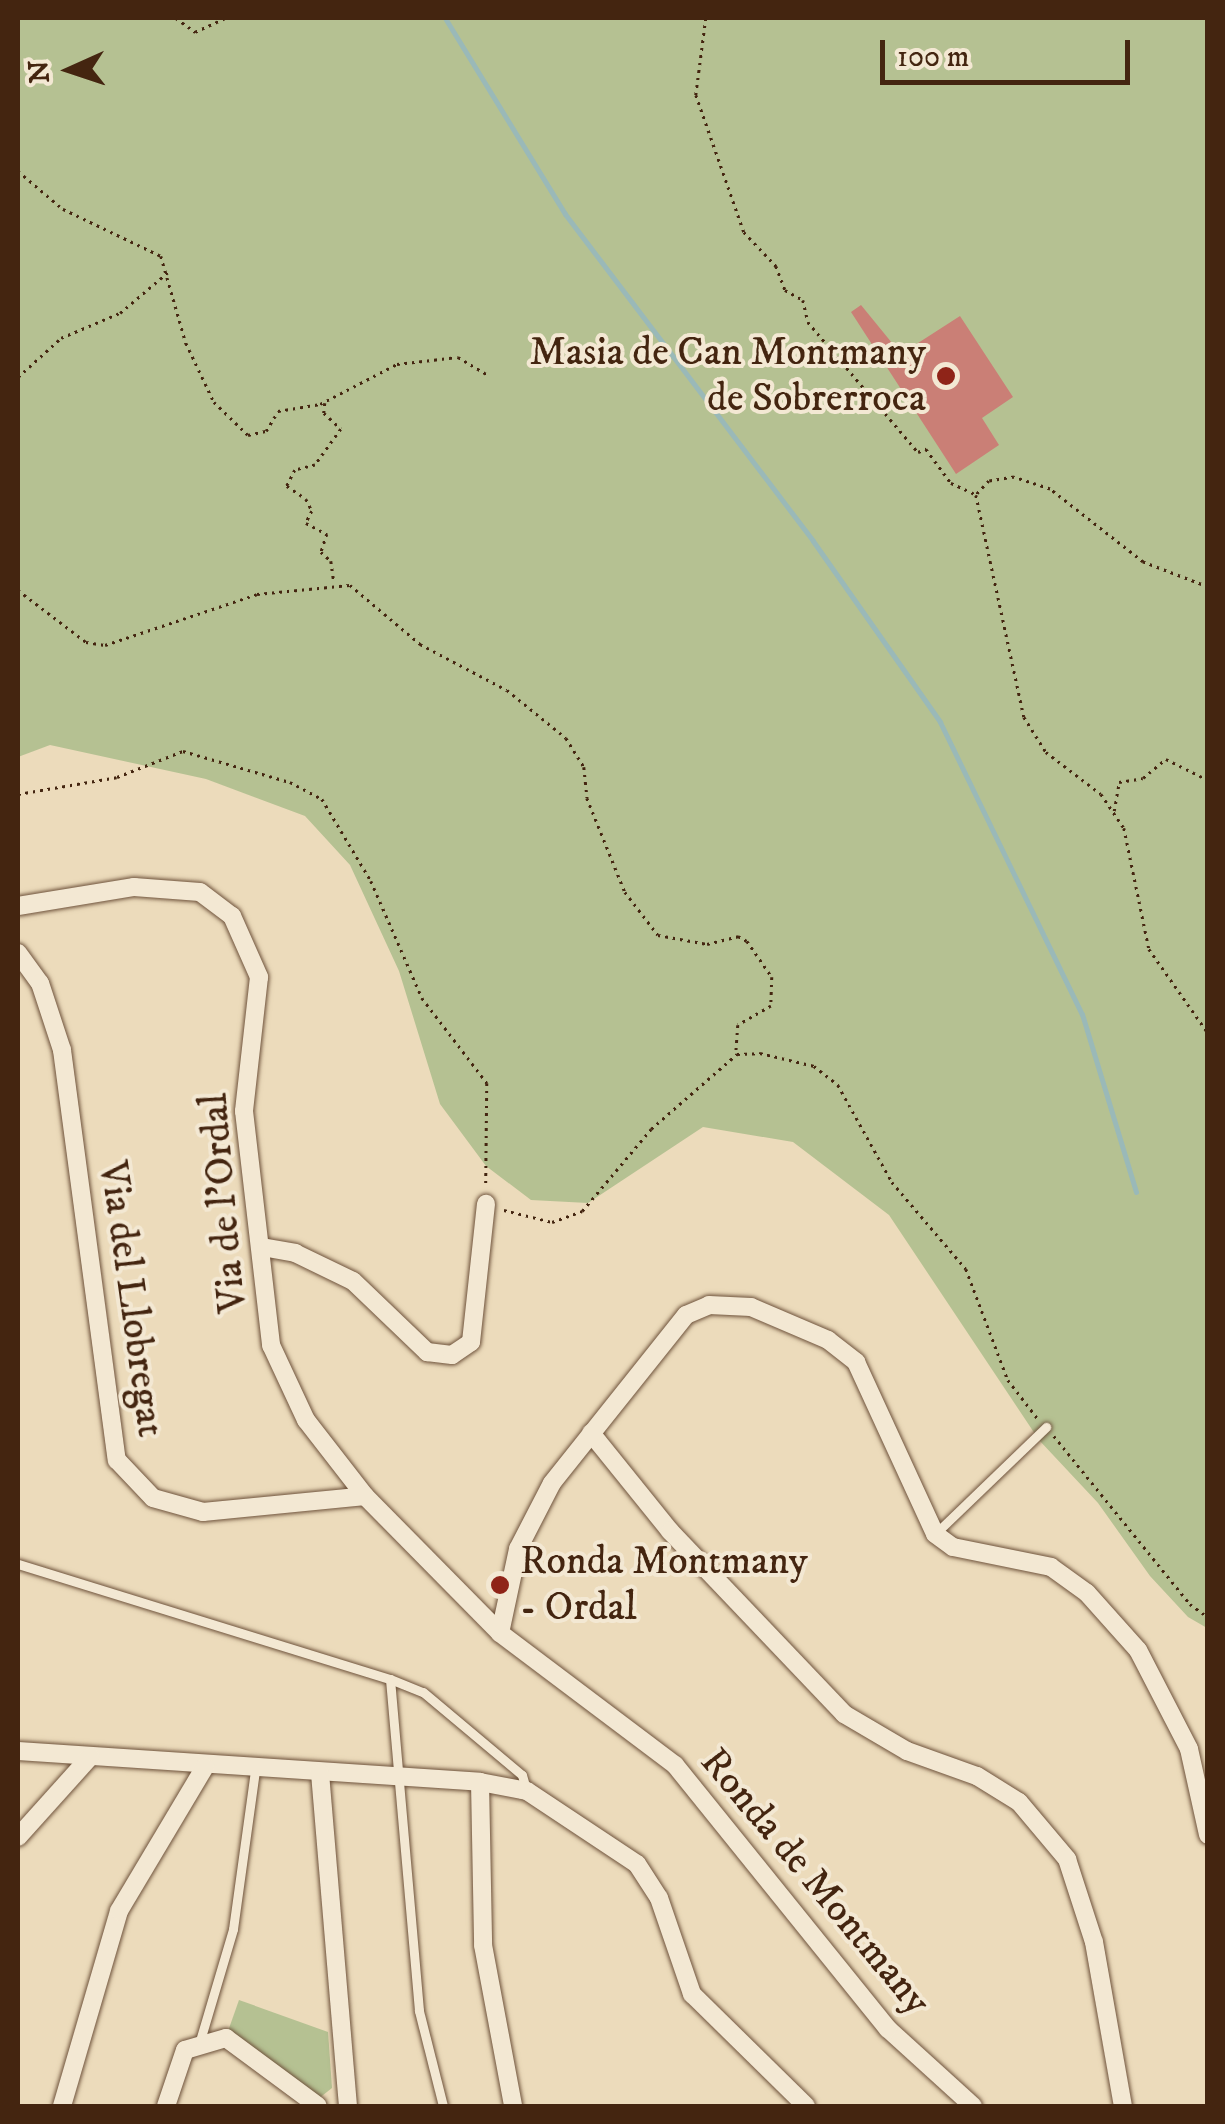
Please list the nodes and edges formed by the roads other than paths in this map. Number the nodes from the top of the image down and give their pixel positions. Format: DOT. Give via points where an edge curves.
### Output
graph roads {
  1 [pos="18,906"];
  2 [pos="18,953"];
  3 [pos="486,1204"];
  4 [pos="262,1247"];
  5 [pos="1046,1428"];
  6 [pos="591,1433"];
  7 [pos="365,1496"];
  8 [pos="936,1534"];
  9 [pos="18,1564"];
  10 [pos="500,1633"];
  11 [pos="390,1679"];
  12 [pos="18,1751"];
  13 [pos="90,1757"];
  14 [pos="205,1767"];
  15 [pos="255,1770"];
  16 [pos="320,1773"];
  17 [pos="400,1777"];
  18 [pos="480,1782"];
  19 [pos="527,1792"];
  20 [pos="1208,1835"];
  21 [pos="18,1837"];
  22 [pos="198,2046"];
  23 [pos="62,2106"];
  24 [pos="166,2106"];
  25 [pos="318,2106"];
  26 [pos="348,2106"];
  27 [pos="444,2106"];
  28 [pos="513,2106"];
  29 [pos="806,2106"];
  30 [pos="972,2106"];
  31 [pos="1123,2106"];
  1 -- 4 [label="street, Via de l'Ordal" via="134,886 200,892 232,916 259,977 244,1111"];
  2 -- 7 [label="street, Via del Llobregat" via="40,983 62,1050 118,1460 153,1498 202,1512"];
  3 -- 4 [label="street" via="471,1342 452,1355 427,1352 354,1281 295,1252"];
  4 -- 7 [label="street, Via de l'Ordal" via="270,1346 306,1420"];
  5 -- 8 [label="lane"];
  6 -- 8 [label="street" via="686,1315 709,1305 751,1306 828,1340 856,1362"];
  6 -- 10 [label="street" via="528,1522"];
  6 -- 31 [label="street" via="670,1531 844,1714 907,1752 977,1776 1019,1802 1066,1859 1094,1942"];
  7 -- 10 [label="street, Via de l'Ordal"];
  8 -- 20 [label="street" via="953,1547 1051,1567 1114,1620 1179,1720"];
  9 -- 11 [label="lane"];
  10 -- 30 [label="street, Ronda de Montmany" via="676,1766 888,2029"];
  11 -- 17 [label="lane"];
  11 -- 19 [label="lane" via="422,1692 522,1774"];
  12 -- 13 [label="street"];
  13 -- 14 [label="street"];
  13 -- 21 [label="street"];
  14 -- 15 [label="street"];
  14 -- 23 [label="street" via="119,1912"];
  15 -- 16 [label="street"];
  15 -- 22 [label="lane" via="233,1929"];
  16 -- 17 [label="street"];
  16 -- 26 [label="street"];
  17 -- 18 [label="street"];
  17 -- 27 [label="lane" via="419,2011"];
  18 -- 19 [label="street"];
  18 -- 28 [label="street" via="483,1945"];
  19 -- 29 [label="street" via="637,1864 659,1898 692,1994"];
  22 -- 24 [label="street" via="184,2050"];
  22 -- 25 [label="street" via="226,2038"];
}
